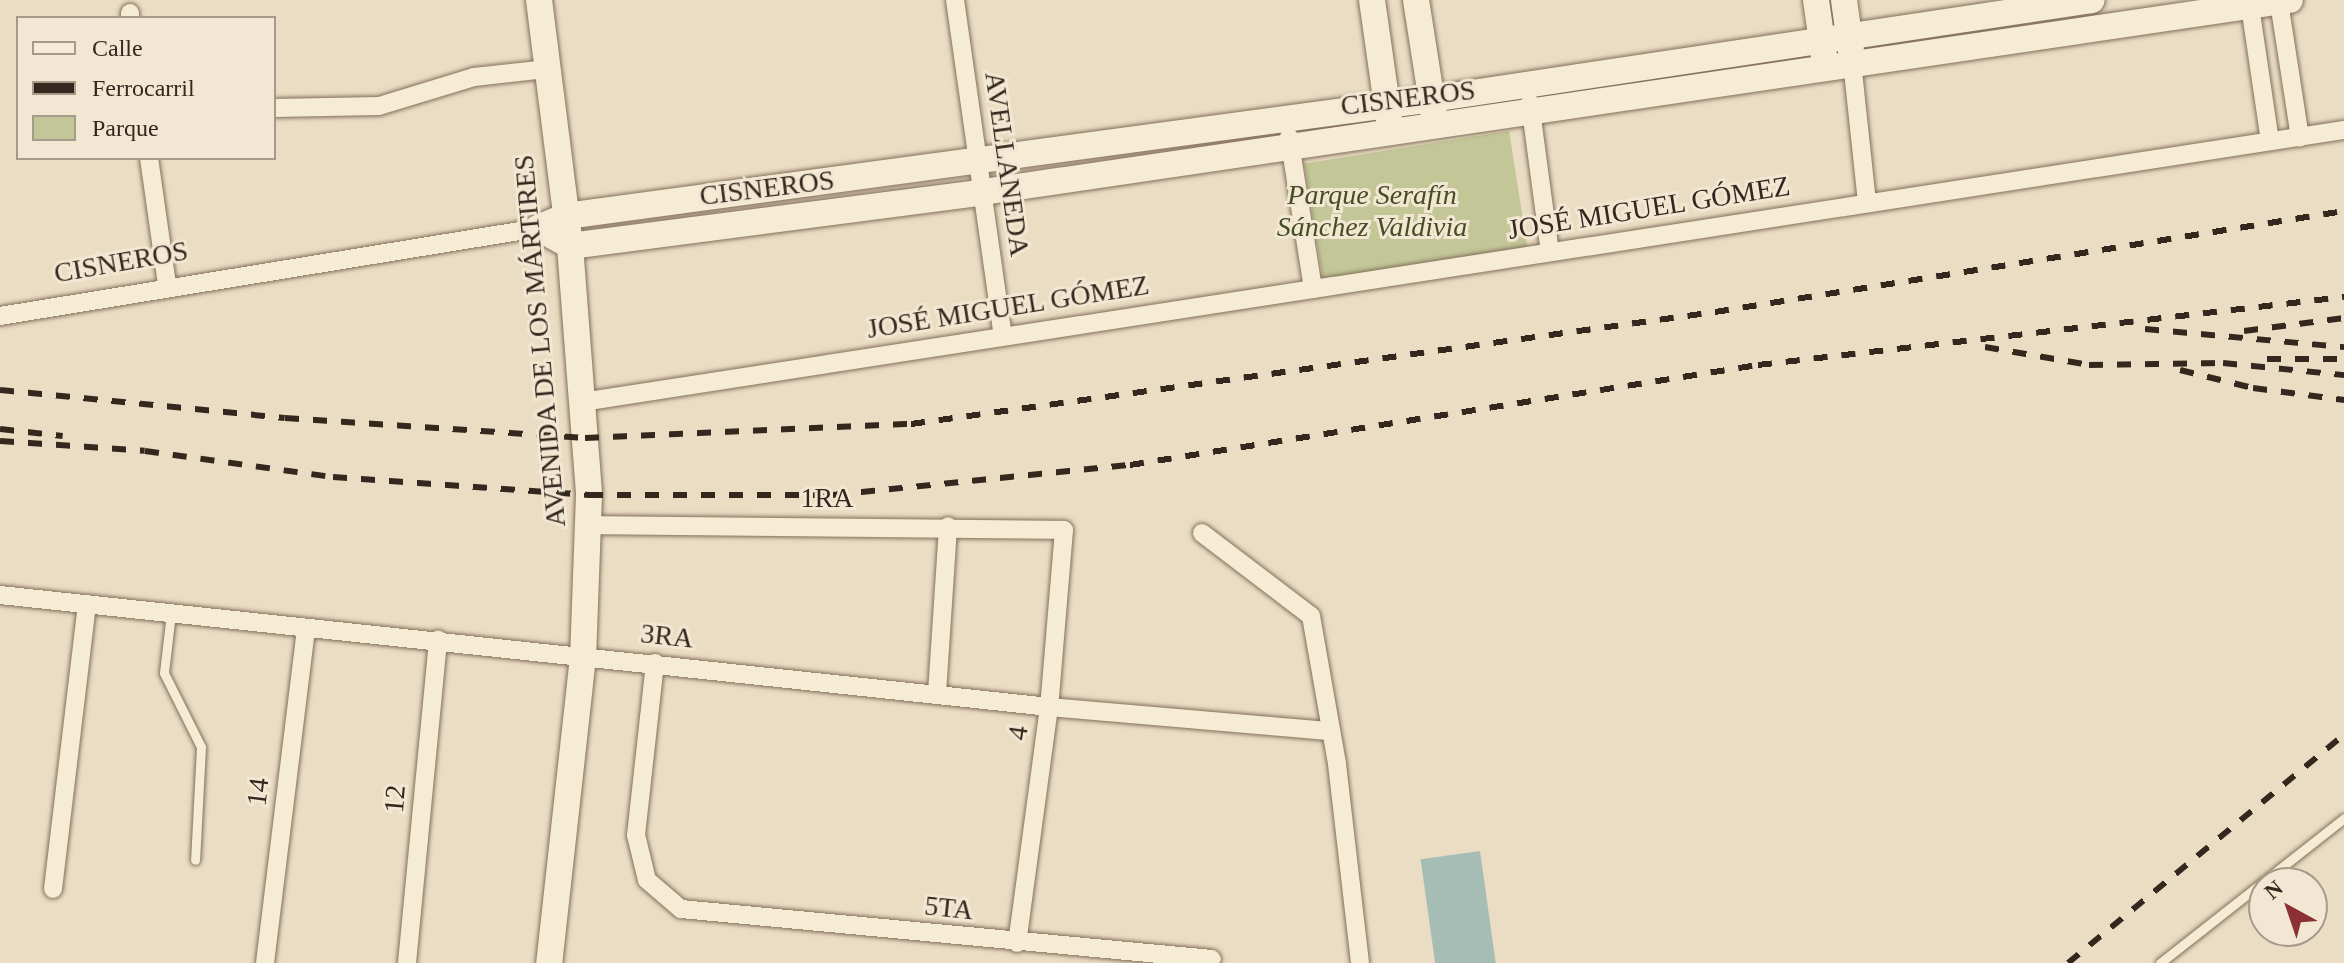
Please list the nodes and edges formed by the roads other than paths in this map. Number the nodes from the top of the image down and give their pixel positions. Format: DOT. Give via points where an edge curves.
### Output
graph roads {
  1 [pos="539,0"];
  2 [pos="955,0"];
  3 [pos="1372,0"];
  4 [pos="1416,0"];
  5 [pos="1816,0"];
  6 [pos="1844,0"];
  7 [pos="2092,0"];
  8 [pos="2283,1"];
  9 [pos="2249,3"];
  10 [pos="1849,35"];
  11 [pos="1822,38"];
  12 [pos="1839,64"];
  13 [pos="546,69"];
  14 [pos="1528,84"];
  15 [pos="1432,99"];
  16 [pos="1387,104"];
  17 [pos="276,108"];
  18 [pos="1531,114"];
  19 [pos="1286,118"];
  20 [pos="1436,127"];
  21 [pos="2344,130"];
  22 [pos="1391,132"];
  23 [pos="2300,137"];
  24 [pos="2270,141"];
  25 [pos="1290,146"];
  26 [pos="149,160"];
  27 [pos="978,160"];
  28 [pos="983,192"];
  29 [pos="1867,203"];
  30 [pos="566,216"];
  31 [pos="538,228"];
  32 [pos="570,246"];
  33 [pos="1550,252"];
  34 [pos="167,285"];
  35 [pos="1313,289"];
  36 [pos="0,316"];
  37 [pos="1003,336"];
  38 [pos="582,402"];
  39 [pos="589,525"];
  40 [pos="948,526"];
  41 [pos="1064,530"];
  42 [pos="1202,533"];
  43 [pos="0,595"];
  44 [pos="87,604"];
  45 [pos="171,613"];
  46 [pos="306,628"];
  47 [pos="438,639"];
  48 [pos="583,657"];
  49 [pos="655,663"];
  50 [pos="937,693"];
  51 [pos="1049,707"];
  52 [pos="1328,731"];
  53 [pos="2344,818"];
  54 [pos="195,860"];
  55 [pos="53,889"];
  56 [pos="1017,943"];
  57 [pos="1212,959"];
  58 [pos="265,963"];
  59 [pos="407,963"];
  60 [pos="549,963"];
  61 [pos="1360,963"];
  62 [pos="2160,963"];
  1 -- 13 [label="street, AVENIDA DE LOS MÁRTIRES"];
  2 -- 27 [label="street, AVELLANEDA"];
  3 -- 16 [label="street"];
  4 -- 15 [label="street"];
  5 -- 11 [label="street"];
  6 -- 10 [label="street"];
  7 -- 10 [label="street, CISNEROS"];
  8 -- 9 [label="street, CISNEROS"];
  8 -- 23 [label="street"];
  9 -- 12 [label="street, CISNEROS"];
  9 -- 24 [label="street"];
  10 -- 11 [label="street, CISNEROS"];
  10 -- 12 [label="street"];
  11 -- 12 [label="street"];
  11 -- 14 [label="street, CISNEROS"];
  12 -- 18 [label="street, CISNEROS"];
  12 -- 29 [label="street"];
  13 -- 17 [label="street" via="474,77 379,106"];
  13 -- 30 [label="street, AVENIDA DE LOS MÁRTIRES"];
  14 -- 15 [label="street, CISNEROS"];
  14 -- 18 [label="street"];
  15 -- 16 [label="street, CISNEROS"];
  15 -- 20 [label="street"];
  16 -- 19 [label="street, CISNEROS"];
  16 -- 22 [label="street"];
  18 -- 20 [label="street, CISNEROS"];
  18 -- 33 [label="street"];
  19 -- 25 [label="street"];
  19 -- 27 [label="street, CISNEROS"];
  20 -- 22 [label="street, CISNEROS"];
  21 -- 23 [label="street, JOSÉ MIGUEL GÓMEZ"];
  22 -- 25 [label="street, CISNEROS"];
  23 -- 24 [label="street, JOSÉ MIGUEL GÓMEZ"];
  24 -- 29 [label="street, JOSÉ MIGUEL GÓMEZ"];
  25 -- 28 [label="street, CISNEROS"];
  25 -- 35 [label="street"];
  26 -- 34 [label="street"];
  27 -- 28 [label="street, AVELLANEDA"];
  27 -- 30 [label="street, CISNEROS"];
  28 -- 32 [label="street, CISNEROS"];
  28 -- 37 [label="street, AVELLANEDA"];
  29 -- 33 [label="street, JOSÉ MIGUEL GÓMEZ"];
  30 -- 31 [label="street, CISNEROS"];
  30 -- 32 [label="street, AVENIDA DE LOS MÁRTIRES"];
  31 -- 32 [label="street"];
  31 -- 34 [label="street, CISNEROS"];
  32 -- 38 [label="street, AVENIDA DE LOS MÁRTIRES"];
  33 -- 35 [label="street, JOSÉ MIGUEL GÓMEZ"];
  34 -- 36 [label="street, CISNEROS"];
  35 -- 37 [label="street, JOSÉ MIGUEL GÓMEZ"];
  37 -- 38 [label="street, JOSÉ MIGUEL GÓMEZ"];
  38 -- 39 [label="street, AVENIDA DE LOS MÁRTIRES"];
  39 -- 40 [label="street, 1RA"];
  39 -- 48 [label="street, AVENIDA DE LOS MÁRTIRES"];
  40 -- 41 [label="street, 1RA"];
  40 -- 50 [label="street"];
  41 -- 51 [label="street, 4"];
  42 -- 52 [label="street" via="1311,616"];
  43 -- 44 [label="street, 3RA"];
  44 -- 45 [label="street, 3RA"];
  44 -- 55 [label="street"];
  45 -- 46 [label="street, 3RA"];
  45 -- 54 [label="lane" via="164,673 201,747"];
  46 -- 47 [label="street, 3RA"];
  46 -- 58 [label="street, 14"];
  47 -- 48 [label="street, 3RA"];
  47 -- 59 [label="street, 12"];
  48 -- 49 [label="street, 3RA"];
  48 -- 60 [label="street, AVENIDA DE LOS MÁRTIRES"];
  49 -- 50 [label="street, 3RA"];
  49 -- 56 [label="street, 5TA" via="636,835 647,880 681,909"];
  50 -- 51 [label="street, 3RA"];
  51 -- 52 [label="street, 3RA"];
  51 -- 56 [label="street, 4"];
  52 -- 61 [label="street" via="1337,764"];
  53 -- 62 [label="lane"];
  56 -- 57 [label="street, 5TA"];
}
